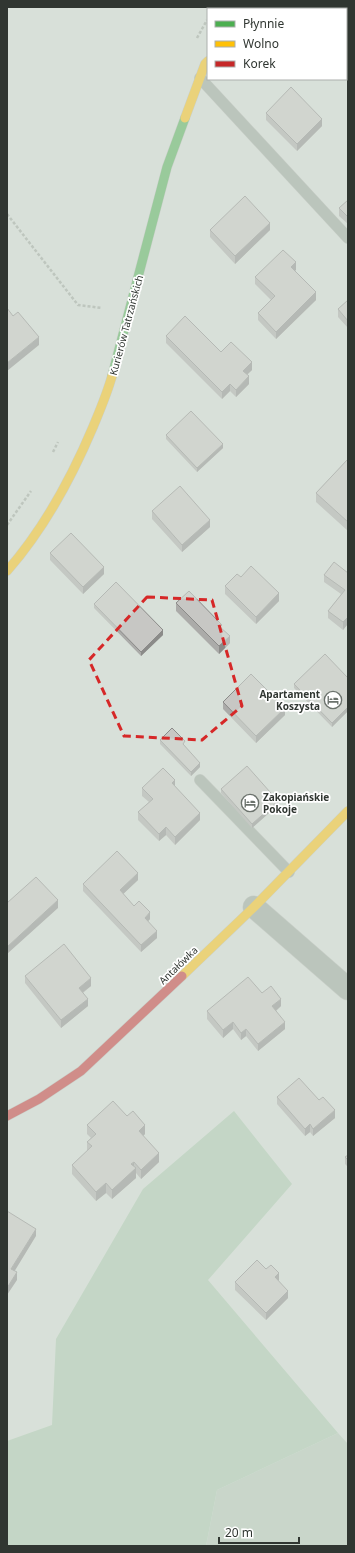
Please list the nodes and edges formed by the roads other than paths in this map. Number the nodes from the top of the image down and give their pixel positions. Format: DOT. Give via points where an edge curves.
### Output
graph roads {
  1 [pos="207,62"];
  2 [pos="200,78"];
  3 [pos="348,238"];
  4 [pos="7,571"];
  5 [pos="200,780"];
  6 [pos="348,810"];
  7 [pos="289,872"];
  8 [pos="254,908"];
  9 [pos="348,989"];
  10 [pos="8,1117"];
  1 -- 2 [label="street, Kurierów Tatrzańskich"];
  2 -- 3 [label="lane"];
  2 -- 4 [label="street, Kurierów Tatrzańskich" via="167,167 108,391 80,458 61,494 26,549"];
  5 -- 7 [label="lane"];
  6 -- 7 [label="street, Antałówka"];
  7 -- 8 [label="street, Antałówka"];
  8 -- 9 [label="street"];
  8 -- 10 [label="street, Antałówka" via="81,1071 39,1100"];
}
